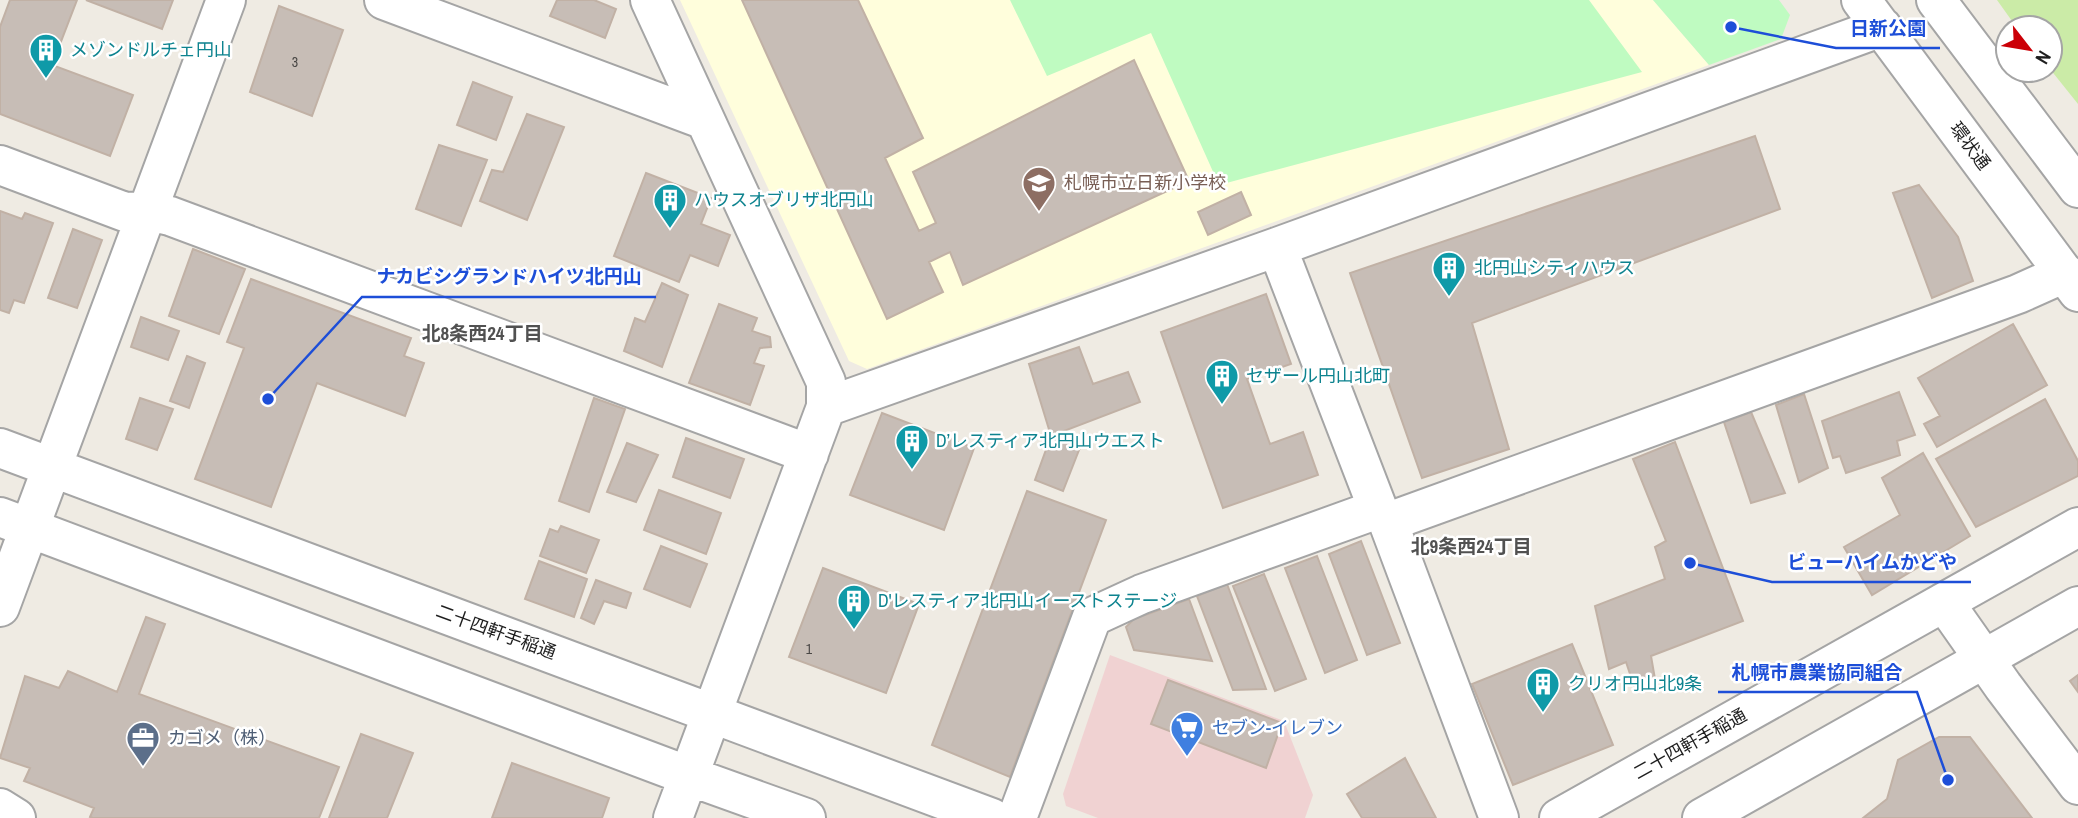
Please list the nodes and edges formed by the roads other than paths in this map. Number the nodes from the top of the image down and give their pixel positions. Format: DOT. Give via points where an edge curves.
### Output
graph roads {
  1 [pos="226,0"];
  2 [pos="384,0"];
  3 [pos="650,0"];
  4 [pos="1936,0"];
  5 [pos="1872,14"];
  6 [pos="705,120"];
  7 [pos="0,166"];
  8 [pos="2078,188"];
  9 [pos="148,211"];
  10 [pos="1278,247"];
  11 [pos="2072,283"];
  12 [pos="826,407"];
  13 [pos="0,448"];
  14 [pos="809,454"];
  15 [pos="52,468"];
  16 [pos="1383,515"];
  17 [pos="15,523"];
  18 [pos="2078,527"];
  19 [pos="1944,602"];
  20 [pos="2078,606"];
  21 [pos="0,607"];
  22 [pos="1984,659"];
  23 [pos="712,712"];
  24 [pos="688,776"];
  25 [pos="2078,785"];
  26 [pos="0,808"];
  27 [pos="16,818"];
  28 [pos="673,818"];
  29 [pos="806,818"];
  30 [pos="992,818"];
  31 [pos="1017,818"];
  32 [pos="1499,818"];
  33 [pos="1559,818"];
  34 [pos="1702,818"];
  1 -- 9 [label="street"];
  2 -- 6 [label="street"];
  3 -- 6 [label="street"];
  4 -- 8 [label="street"];
  5 -- 10 [label="street"];
  5 -- 11 [label="street, 環状通"];
  6 -- 12 [label="street" via="826,382"];
  7 -- 9 [label="street" via="125,212"];
  9 -- 14 [label="street"];
  9 -- 15 [label="street"];
  10 -- 12 [label="street"];
  10 -- 16 [label="street"];
  11 -- 16 [label="street" via="2018,294"];
  12 -- 14 [label="street"];
  13 -- 15 [label="street, 二十四軒手稲通"];
  14 -- 23 [label="street"];
  15 -- 17 [label="street"];
  15 -- 23 [label="street, 二十四軒手稲通"];
  16 -- 31 [label="street" via="1142,594 1092,617"];
  16 -- 32 [label="street"];
  17 -- 21 [label="street"];
  17 -- 24 [label="street"];
  18 -- 19 [label="street, 二十四軒手稲通"];
  19 -- 22 [label="street"];
  19 -- 33 [label="street, 二十四軒手稲通"];
  20 -- 22 [label="street"];
  22 -- 25 [label="street"];
  22 -- 34 [label="street"];
  23 -- 24 [label="street"];
  23 -- 30 [label="street, 二十四軒手稲通"];
  24 -- 28 [label="street"];
  24 -- 29 [label="street"];
  26 -- 27 [label="street"];
}
